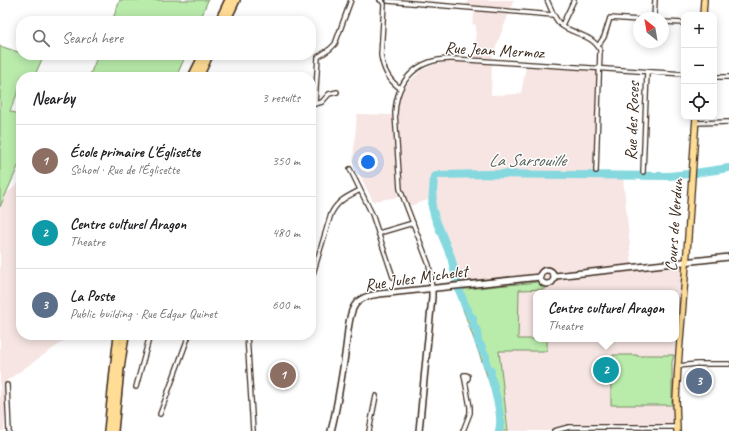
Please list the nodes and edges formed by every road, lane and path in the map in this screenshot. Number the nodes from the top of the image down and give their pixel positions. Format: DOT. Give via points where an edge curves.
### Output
graph roads {
  1 [pos="229,0"];
  2 [pos="236,0"];
  3 [pos="351,0"];
  4 [pos="547,0"];
  5 [pos="574,0"];
  6 [pos="655,0"];
  7 [pos="704,0"];
  8 [pos="382,1"];
  9 [pos="388,1"];
  10 [pos="654,12"];
  11 [pos="703,12"];
  12 [pos="553,15"];
  13 [pos="221,16"];
  14 [pos="228,16"];
  15 [pos="633,20"];
  16 [pos="669,22"];
  17 [pos="681,23"];
  18 [pos="562,26"];
  19 [pos="598,46"];
  20 [pos="200,60"];
  21 [pos="207,60"];
  22 [pos="600,69"];
  23 [pos="194,72"];
  24 [pos="201,72"];
  25 [pos="647,72"];
  26 [pos="681,74"];
  27 [pos="717,76"];
  28 [pos="729,78"];
  29 [pos="316,88"];
  30 [pos="400,88"];
  31 [pos="337,92"];
  32 [pos="316,104"];
  33 [pos="696,120"];
  34 [pos="729,122"];
  35 [pos="350,169"];
  36 [pos="596,171"];
  37 [pos="643,172"];
  38 [pos="360,190"];
  39 [pos="413,223"];
  40 [pos="379,233"];
  41 [pos="729,257"];
  42 [pos="686,262"];
  43 [pos="316,264"];
  44 [pos="555,276"];
  45 [pos="393,277"];
  46 [pos="540,277"];
  47 [pos="432,289"];
  48 [pos="117,340"];
  49 [pos="123,340"];
  50 [pos="149,340"];
  51 [pos="187,340"];
  52 [pos="247,340"];
  53 [pos="729,364"];
  54 [pos="678,366"];
  55 [pos="120,369"];
  56 [pos="466,381"];
  57 [pos="8,385"];
  58 [pos="136,387"];
  59 [pos="376,396"];
  60 [pos="160,414"];
  61 [pos="636,426"];
  62 [pos="581,429"];
  63 [pos="676,429"];
  64 [pos="10,431"];
  65 [pos="108,431"];
  66 [pos="114,431"];
  67 [pos="118,431"];
  68 [pos="253,431"];
  69 [pos="331,431"];
  70 [pos="369,431"];
  71 [pos="419,431"];
  72 [pos="463,431"];
  73 [pos="554,431"];
  74 [pos="636,431"];
  1 -- 13 [label="highway"];
  2 -- 14 [label="highway"];
  3 -- 29 [label="street" via="335,44 318,57"];
  4 -- 12 [label="street"];
  5 -- 18 [label="street"];
  6 -- 10 [label="street"];
  7 -- 11 [label="main road"];
  8 -- 9 [label="street" via="387,4"];
  8 -- 30 [label="street" via="382,63 387,76"];
  9 -- 12 [label="street"];
  12 -- 18 [label="street"];
  15 -- 19 [label="street" via="610,18 604,38"];
  16 -- 17 [label="street"];
  18 -- 19 [label="street"];
  19 -- 22 [label="street" via="601,53"];
  20 -- 23 [label="highway"];
  21 -- 24 [label="highway"];
  22 -- 25 [label="street, Rue Jean Mermoz"];
  22 -- 30 [label="street, Rue Jean Mermoz" via="441,59 433,60 416,69"];
  22 -- 36 [label="street"];
  25 -- 26 [label="street, Rue Jean Mermoz"];
  25 -- 37 [label="street, Rue des Roses"];
  27 -- 28 [label="street"];
  30 -- 39 [label="street, Rue Jean Mermoz" via="395,113 400,189"];
  31 -- 32 [label="street" via="329,94 322,102"];
  33 -- 34 [label="street"];
  33 -- 42 [label="main road, Cours de Verdun"];
  35 -- 38 [label="street"];
  38 -- 40 [label="street"];
  38 -- 43 [label="street" via="340,201 331,214"];
  39 -- 40 [label="street"];
  39 -- 47 [label="street, Rue Jean Mermoz" via="429,265"];
  40 -- 45 [label="street"];
  41 -- 42 [label="main road"];
  42 -- 44 [label="main road"];
  42 -- 54 [label="main road, Cours de Verdun"];
  44 -- 46 [label="main road" via="550,270 546,270"];
  44 -- 46 [label="main road" via="553,282 547,284"];
  46 -- 47 [label="main road, Rue Jules Michelet"];
  47 -- 69 [label="main road, Rue Jules Michelet" via="371,295 360,300 353,308"];
  47 -- 71 [label="main road"];
  48 -- 65 [label="highway"];
  49 -- 55 [label="highway"];
  50 -- 58 [label="street"];
  51 -- 60 [label="street"];
  52 -- 68 [label="street"];
  53 -- 54 [label="street"];
  54 -- 63 [label="main road, Cours de Verdun"];
  55 -- 66 [label="highway"];
  55 -- 67 [label="highway"];
  56 -- 72 [label="street" via="470,413"];
  57 -- 64 [label="street"];
  59 -- 70 [label="street"];
  61 -- 62 [label="street"];
  61 -- 63 [label="street"];
  61 -- 74 [label="street"];
  62 -- 73 [label="street"];
}
